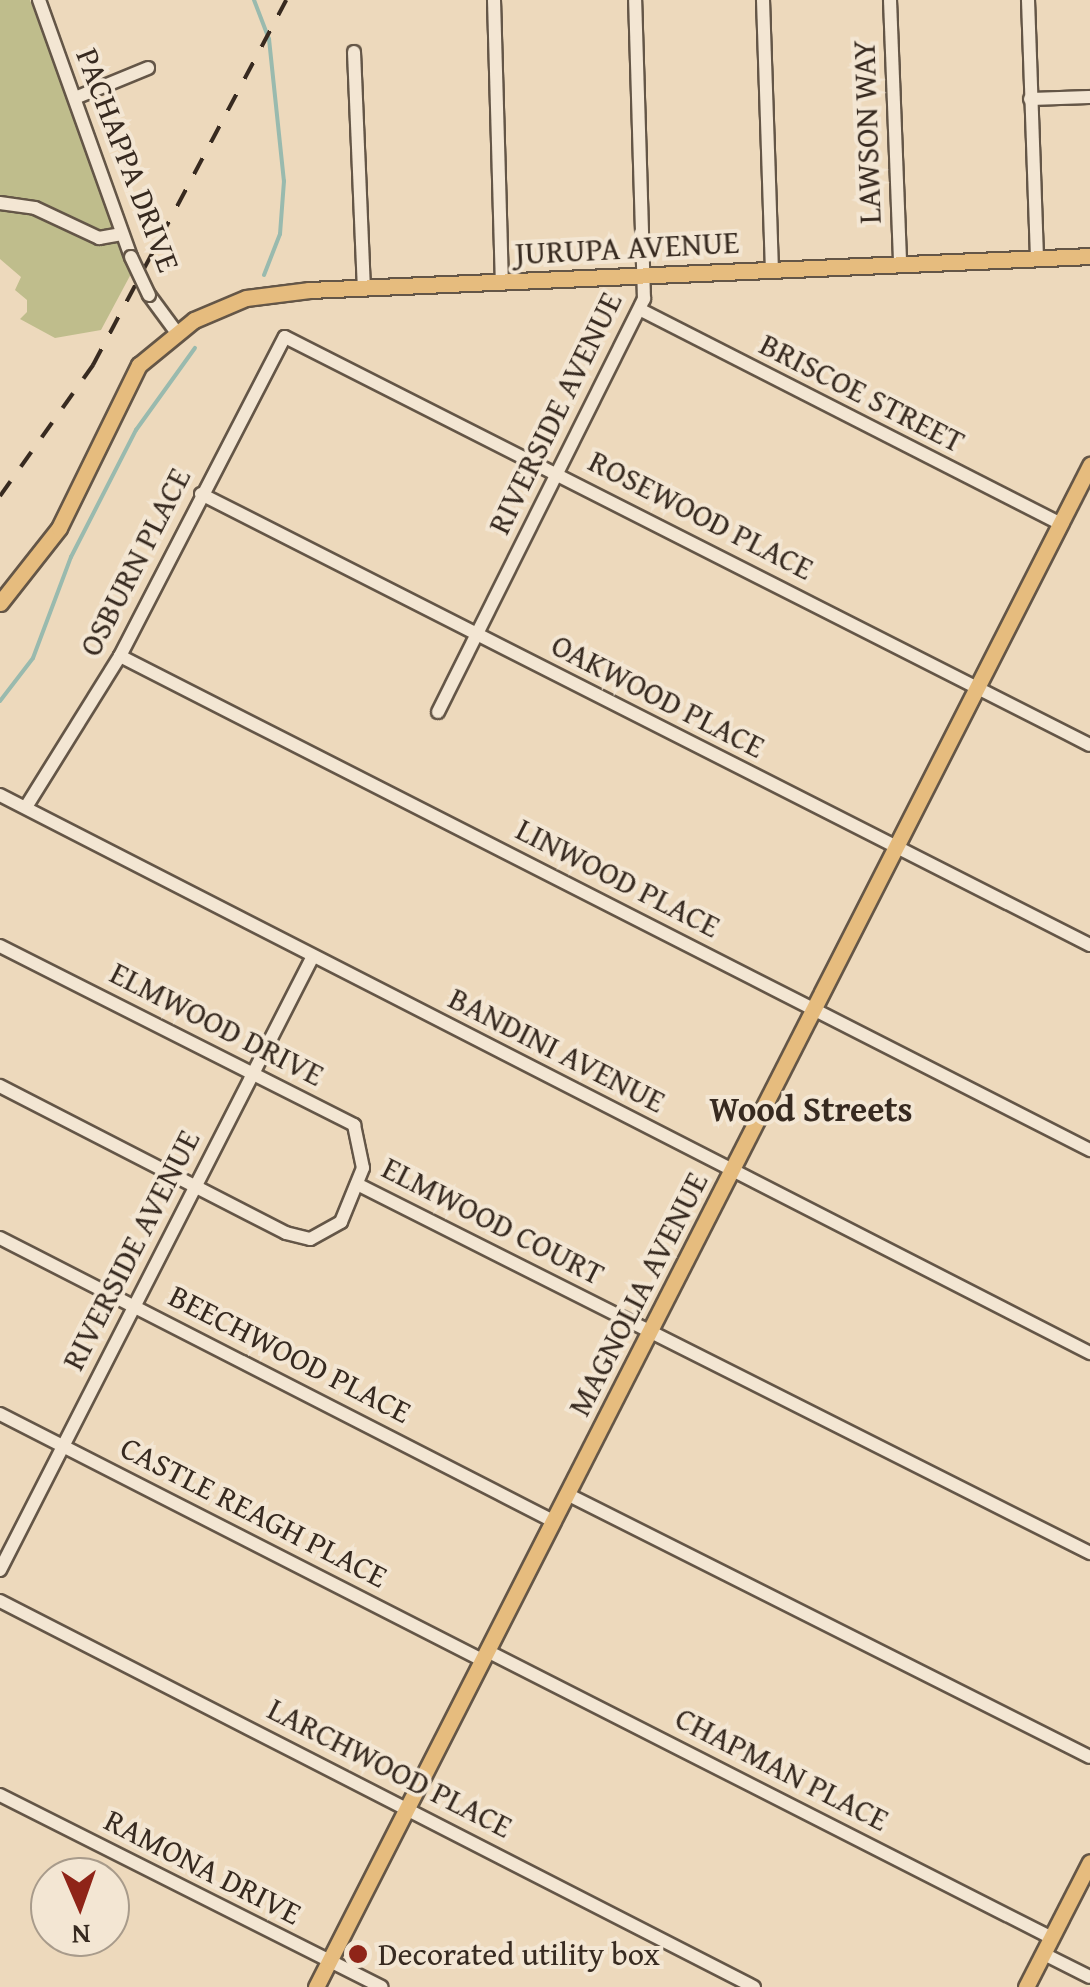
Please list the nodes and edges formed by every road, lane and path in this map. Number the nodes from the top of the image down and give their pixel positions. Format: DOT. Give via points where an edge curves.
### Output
graph roads {
  1 [pos="39,0"];
  2 [pos="494,0"];
  3 [pos="635,0"];
  4 [pos="763,0"];
  5 [pos="890,0"];
  6 [pos="1028,0"];
  7 [pos="354,52"];
  8 [pos="148,68"];
  9 [pos="1090,97"];
  10 [pos="75,98"];
  11 [pos="1030,99"];
  12 [pos="0,203"];
  13 [pos="122,234"];
  14 [pos="1090,256"];
  15 [pos="1037,258"];
  16 [pos="900,262"];
  17 [pos="772,269"];
  18 [pos="644,275"];
  19 [pos="502,282"];
  20 [pos="364,287"];
  21 [pos="641,310"];
  22 [pos="177,333"];
  23 [pos="284,337"];
  24 [pos="1090,465"];
  25 [pos="558,473"];
  26 [pos="201,494"];
  27 [pos="1059,524"];
  28 [pos="0,604"];
  29 [pos="477,634"];
  30 [pos="120,656"];
  31 [pos="975,686"];
  32 [pos="438,712"];
  33 [pos="1090,745"];
  34 [pos="0,795"];
  35 [pos="26,807"];
  36 [pos="897,848"];
  37 [pos="1090,945"];
  38 [pos="0,946"];
  39 [pos="312,956"];
  40 [pos="814,1009"];
  41 [pos="252,1072"];
  42 [pos="0,1086"];
  43 [pos="1090,1150"];
  44 [pos="733,1170"];
  45 [pos="357,1184"];
  46 [pos="196,1186"];
  47 [pos="0,1238"];
  48 [pos="133,1304"];
  49 [pos="650,1330"];
  50 [pos="1090,1352"];
  51 [pos="0,1414"];
  52 [pos="62,1446"];
  53 [pos="567,1494"];
  54 [pos="554,1521"];
  55 [pos="1090,1553"];
  56 [pos="0,1570"];
  57 [pos="0,1601"];
  58 [pos="484,1655"];
  59 [pos="1090,1757"];
  60 [pos="0,1795"];
  61 [pos="407,1809"];
  62 [pos="1090,1862"];
  63 [pos="1052,1938"];
  64 [pos="1044,1954"];
  65 [pos="329,1961"];
  66 [pos="1090,1977"];
  67 [pos="316,1987"];
  68 [pos="381,1987"];
  69 [pos="754,1987"];
  70 [pos="1026,1987"];
  1 -- 10 [label="street, PACHAPPA DRIVE"];
  2 -- 19 [label="street"];
  3 -- 18 [label="street, RIVERSIDE AVENUE"];
  4 -- 17 [label="street"];
  5 -- 16 [label="street, LAWSON WAY"];
  6 -- 11 [label="street"];
  7 -- 20 [label="street"];
  8 -- 10 [label="street"];
  9 -- 11 [label="street"];
  10 -- 13 [label="street, PACHAPPA DRIVE"];
  11 -- 15 [label="street"];
  12 -- 13 [label="street" via="35,208 99,238"];
  13 -- 22 [label="street, PACHAPPA DRIVE, bridge" via="149,295"];
  14 -- 15 [label="main road, JURUPA AVENUE"];
  15 -- 16 [label="main road, JURUPA AVENUE"];
  16 -- 17 [label="main road, JURUPA AVENUE"];
  17 -- 18 [label="main road, JURUPA AVENUE"];
  18 -- 19 [label="main road, JURUPA AVENUE"];
  18 -- 21 [label="street, RIVERSIDE AVENUE"];
  19 -- 20 [label="main road, JURUPA AVENUE"];
  20 -- 22 [label="main road, JURUPA AVENUE" via="261,294 217,308"];
  21 -- 25 [label="street, RIVERSIDE AVENUE"];
  21 -- 27 [label="street, BRISCOE STREET"];
  22 -- 28 [label="main road, JURUPA AVENUE" via="139,365 59,528"];
  23 -- 25 [label="street, ROSEWOOD PLACE"];
  23 -- 26 [label="street, OSBURN PLACE"];
  24 -- 27 [label="main road, MAGNOLIA AVENUE"];
  25 -- 29 [label="street, RIVERSIDE AVENUE"];
  25 -- 31 [label="street, ROSEWOOD PLACE"];
  26 -- 29 [label="street, OAKWOOD PLACE"];
  26 -- 30 [label="street, OSBURN PLACE"];
  27 -- 31 [label="main road, MAGNOLIA AVENUE"];
  29 -- 32 [label="street, RIVERSIDE AVENUE"];
  29 -- 36 [label="street, OAKWOOD PLACE"];
  30 -- 35 [label="street, OSBURN PLACE"];
  30 -- 40 [label="street, LINWOOD PLACE"];
  31 -- 33 [label="street, ROSEWOOD PLACE"];
  31 -- 36 [label="main road, MAGNOLIA AVENUE"];
  34 -- 35 [label="street, BANDINI AVENUE"];
  35 -- 39 [label="street, BANDINI AVENUE"];
  36 -- 37 [label="street, OAKWOOD PLACE"];
  36 -- 40 [label="main road, MAGNOLIA AVENUE"];
  38 -- 41 [label="street, ELMWOOD DRIVE"];
  39 -- 41 [label="street, RIVERSIDE AVENUE"];
  39 -- 44 [label="street, BANDINI AVENUE"];
  40 -- 43 [label="street, LINWOOD PLACE"];
  40 -- 44 [label="main road, MAGNOLIA AVENUE"];
  41 -- 45 [label="street, ELMWOOD DRIVE" via="354,1125 364,1151"];
  41 -- 46 [label="street, RIVERSIDE AVENUE"];
  42 -- 46 [label="street, ELMWOOD COURT"];
  44 -- 49 [label="main road, MAGNOLIA AVENUE"];
  44 -- 50 [label="street, BANDINI AVENUE"];
  45 -- 46 [label="street, ELMWOOD COURT" via="341,1222 310,1239"];
  45 -- 49 [label="street, ELMWOOD COURT"];
  46 -- 48 [label="street, RIVERSIDE AVENUE"];
  47 -- 48 [label="street, BEECHWOOD PLACE"];
  48 -- 52 [label="street, RIVERSIDE AVENUE"];
  48 -- 54 [label="street, BEECHWOOD PLACE"];
  49 -- 53 [label="main road, MAGNOLIA AVENUE"];
  49 -- 55 [label="street, ELMWOOD COURT"];
  51 -- 52 [label="street, CASTLE REAGH PLACE"];
  52 -- 56 [label="street, RIVERSIDE AVENUE"];
  52 -- 58 [label="street, CASTLE REAGH PLACE"];
  53 -- 54 [label="main road, MAGNOLIA AVENUE"];
  53 -- 59 [label="street"];
  54 -- 58 [label="main road, MAGNOLIA AVENUE"];
  57 -- 61 [label="street, LARCHWOOD PLACE"];
  58 -- 61 [label="main road, MAGNOLIA AVENUE"];
  58 -- 63 [label="street, CHAPMAN PLACE"];
  60 -- 65 [label="street, RAMONA DRIVE"];
  61 -- 65 [label="main road, MAGNOLIA AVENUE"];
  61 -- 69 [label="street, LARCHWOOD PLACE"];
  62 -- 63 [label="main road"];
  63 -- 64 [label="main road"];
  64 -- 66 [label="street"];
  64 -- 70 [label="main road"];
  65 -- 67 [label="main road, MAGNOLIA AVENUE"];
  65 -- 68 [label="street, RAMONA DRIVE"];
}
